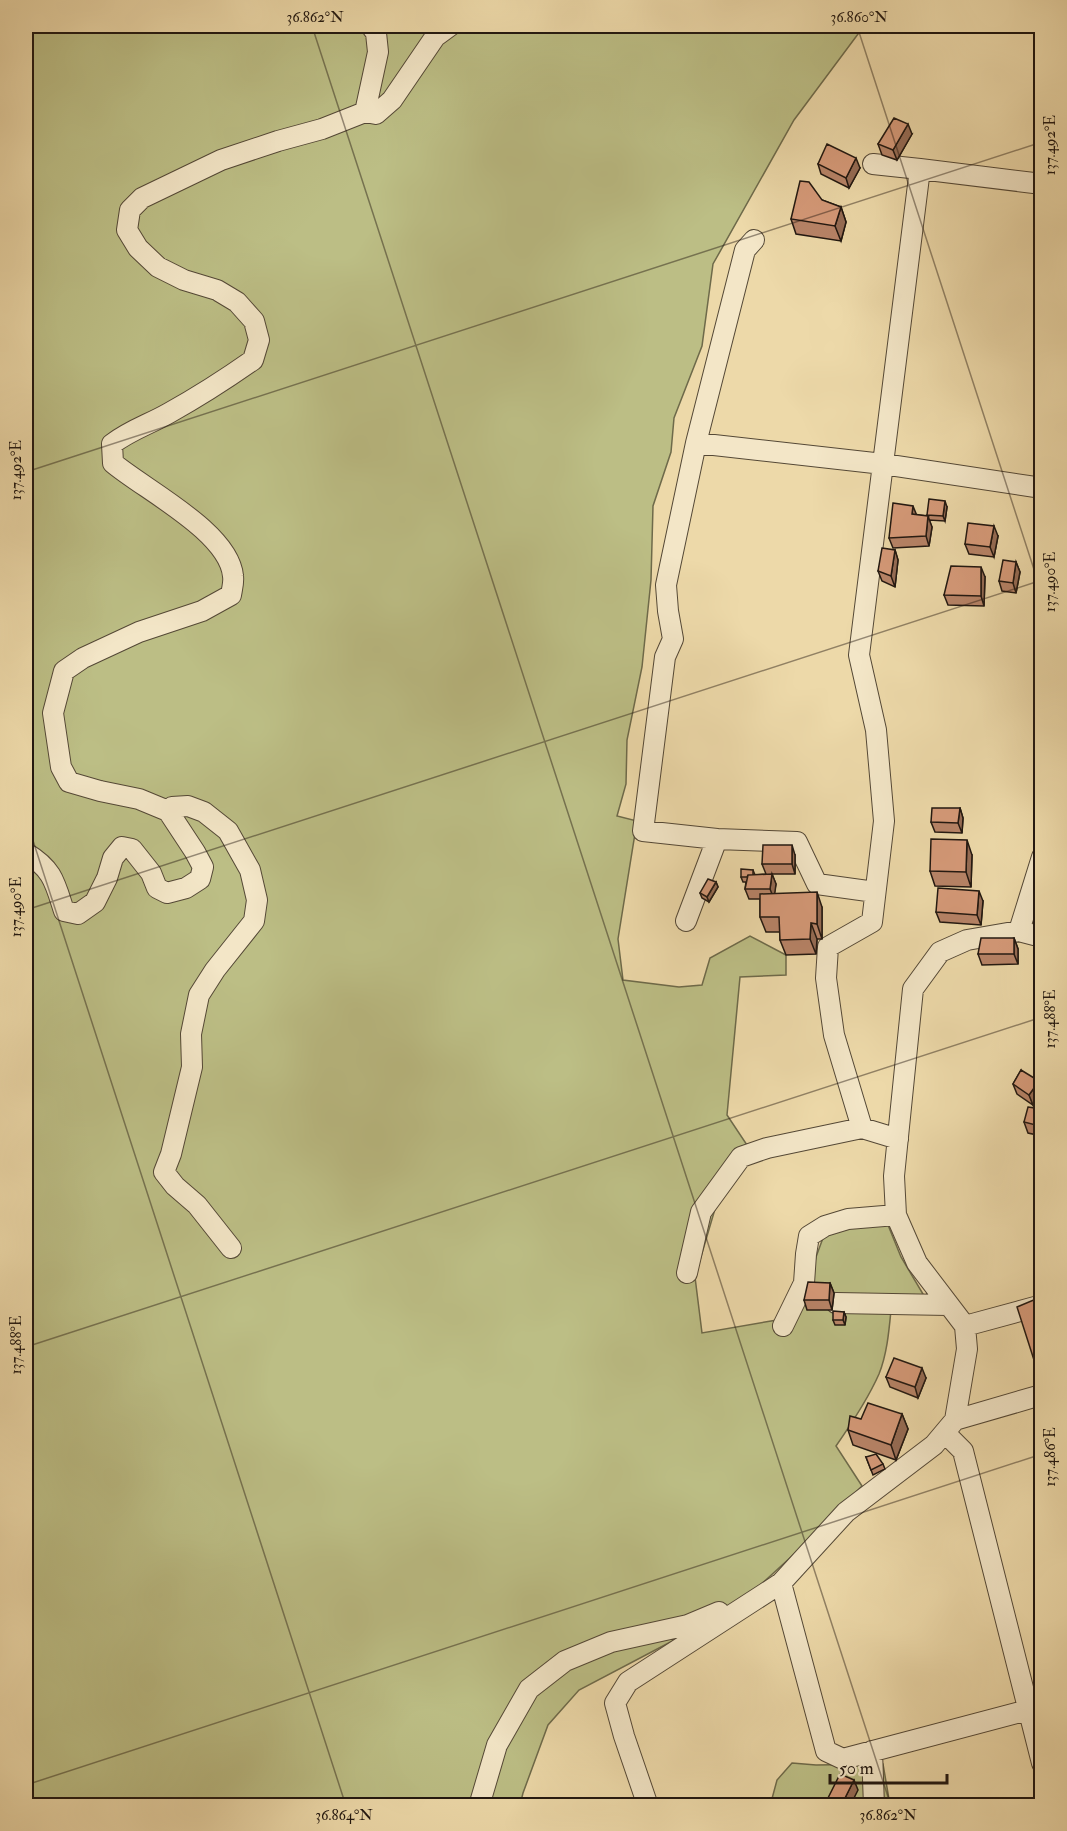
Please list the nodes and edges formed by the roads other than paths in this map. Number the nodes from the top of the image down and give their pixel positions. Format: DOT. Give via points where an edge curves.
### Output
graph roads {
  1 [pos="371,26"];
  2 [pos="450,26"];
  3 [pos="365,112"];
  4 [pos="873,164"];
  5 [pos="920,169"];
  6 [pos="1041,184"];
  7 [pos="754,240"];
  8 [pos="696,443"];
  9 [pos="883,465"];
  10 [pos="1041,488"];
  11 [pos="168,811"];
  12 [pos="717,839"];
  13 [pos="26,853"];
  14 [pos="1041,857"];
  15 [pos="875,892"];
  16 [pos="686,921"];
  17 [pos="1019,931"];
  18 [pos="1041,937"];
  19 [pos="862,1128"];
  20 [pos="898,1139"];
  21 [pos="896,1215"];
  22 [pos="231,1248"];
  23 [pos="687,1273"];
  24 [pos="836,1303"];
  25 [pos="948,1305"];
  26 [pos="1041,1305"];
  27 [pos="783,1326"];
  28 [pos="965,1326"];
  29 [pos="1041,1395"];
  30 [pos="950,1426"];
  31 [pos="781,1583"];
  32 [pos="761,1596"];
  33 [pos="1028,1710"];
  34 [pos="872,1751"];
  35 [pos="1041,1763"];
  36 [pos="478,1806"];
  37 [pos="648,1806"];
  38 [pos="874,1806"];
  1 -- 3 [label="street" via="376,33 378,52"];
  2 -- 3 [label="street" via="435,38 392,100 376,114"];
  3 -- 11 [label="street" via="221,160 142,198 130,210 127,230 138,248 158,267 237,302 254,321 259,340 253,360 112,444 113,463 202,526 227,556 233,576 231,595 202,611 139,632 83,658 64,671 53,713 61,767 69,782 139,799"];
  4 -- 5 [label="street"];
  5 -- 6 [label="street"];
  5 -- 9 [label="street"];
  7 -- 8 [label="street" via="745,250"];
  8 -- 9 [label="street"];
  8 -- 12 [label="street" via="666,585 673,639 665,657 643,831"];
  9 -- 10 [label="street"];
  9 -- 15 [label="street" via="859,654 876,730 884,821"];
  11 -- 13 [label="street" via="202,867 200,879 186,888 167,893 157,888 151,873 132,849 122,847 113,858 95,902 78,914 64,911 53,877"];
  11 -- 22 [label="street" via="188,806 204,812 228,831 250,870 257,900 254,921 200,995 191,1034 192,1067 164,1172"];
  12 -- 15 [label="street" via="797,842 817,884"];
  12 -- 16 [label="street"];
  14 -- 17 [label="street"];
  15 -- 19 [label="street" via="872,922 828,946 826,978 834,1035"];
  17 -- 18 [label="street"];
  17 -- 20 [label="street" via="967,940 939,952 913,989"];
  19 -- 20 [label="street"];
  19 -- 23 [label="street" via="741,1157 701,1212"];
  20 -- 21 [label="street" via="894,1176"];
  21 -- 25 [label="street" via="917,1263"];
  21 -- 27 [label="street" via="848,1220 825,1226 810,1236 804,1283"];
  24 -- 25 [label="street"];
  25 -- 28 [label="street"];
  26 -- 28 [label="street"];
  28 -- 30 [label="street" via="968,1349"];
  29 -- 30 [label="street"];
  30 -- 31 [label="street" via="934,1445 846,1512"];
  30 -- 33 [label="street" via="963,1451"];
  31 -- 32 [label="street"];
  31 -- 34 [label="street" via="826,1751 843,1759"];
  32 -- 36 [label="street" via="688,1625 611,1642 565,1662 530,1689 497,1745"];
  32 -- 37 [label="street" via="628,1682 615,1703"];
  33 -- 34 [label="street"];
  33 -- 35 [label="street"];
  34 -- 38 [label="street"];
}
